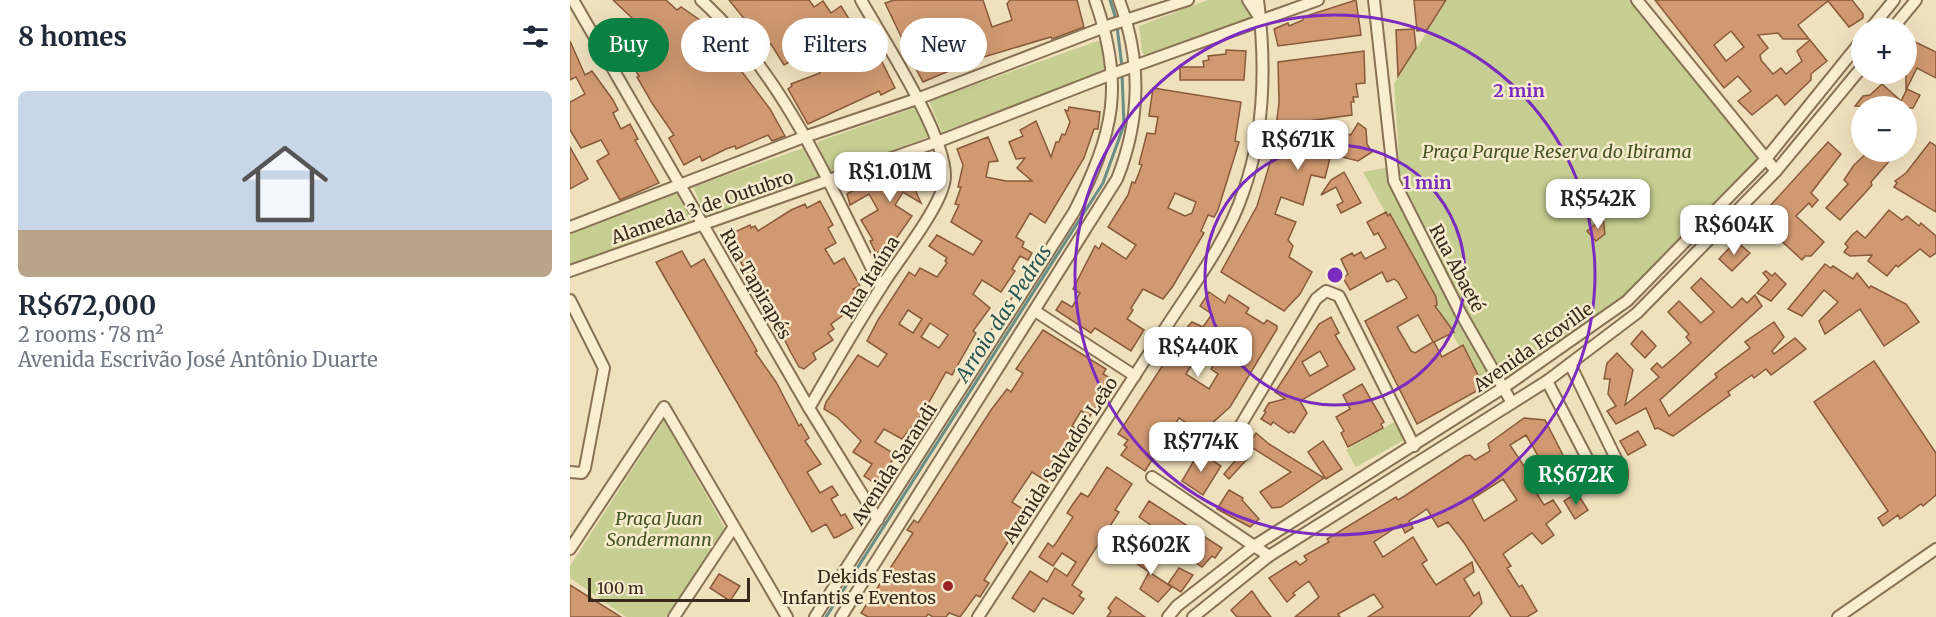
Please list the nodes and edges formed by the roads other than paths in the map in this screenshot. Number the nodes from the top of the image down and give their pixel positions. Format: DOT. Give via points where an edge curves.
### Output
graph roads {
  1 [pos="573,0"];
  2 [pos="701,0"];
  3 [pos="861,0"];
  4 [pos="1095,0"];
  5 [pos="1119,0"];
  6 [pos="1188,0"];
  7 [pos="1248,0"];
  8 [pos="1258,0"];
  9 [pos="1318,0"];
  10 [pos="1374,0"];
  11 [pos="1637,0"];
  12 [pos="1894,0"];
  13 [pos="1916,0"];
  14 [pos="1879,18"];
  15 [pos="1901,18"];
  16 [pos="1261,20"];
  17 [pos="1125,21"];
  18 [pos="1108,26"];
  19 [pos="1851,54"];
  20 [pos="1134,66"];
  21 [pos="1114,73"];
  22 [pos="1851,80"];
  23 [pos="917,99"];
  24 [pos="804,137"];
  25 [pos="937,142"];
  26 [pos="1765,160"];
  27 [pos="1776,171"];
  28 [pos="827,181"];
  29 [pos="681,186"];
  30 [pos="703,225"];
  31 [pos="570,227"];
  32 [pos="570,271"];
  33 [pos="881,287"];
  34 [pos="570,300"];
  35 [pos="1035,311"];
  36 [pos="1589,329"];
  37 [pos="1598,343"];
  38 [pos="1570,364"];
  39 [pos="1135,376"];
  40 [pos="1547,381"];
  41 [pos="1503,388"];
  42 [pos="1512,403"];
  43 [pos="809,408"];
  44 [pos="1236,434"];
  45 [pos="1414,446"];
  46 [pos="570,472"];
  47 [pos="1152,477"];
  48 [pos="878,520"];
  49 [pos="733,528"];
  50 [pos="1254,546"];
  51 [pos="570,549"];
  52 [pos="1936,549"];
  53 [pos="1269,556"];
  54 [pos="674,617"];
  55 [pos="787,617"];
  56 [pos="814,617"];
  57 [pos="841,617"];
  58 [pos="978,617"];
  59 [pos="1168,617"];
  60 [pos="1193,617"];
  61 [pos="1838,617"];
  1 -- 29 [label="street, Rua Tapirapés"];
  2 -- 24 [label="street" via="755,58"];
  3 -- 23 [label="street, Rua Itaúna"];
  4 -- 18 [label="street, Avenida Sarandi"];
  5 -- 17 [label="street, Avenida Sarandi"];
  6 -- 17 [label="street, Alameda 3 de Outubro"];
  7 -- 16 [label="street"];
  8 -- 16 [label="street, Avenida Salvador Leão"];
  9 -- 16 [label="street, Alameda 3 de Outubro"];
  10 -- 41 [label="street, Rua Abaeté" via="1394,181"];
  11 -- 26 [label="street"];
  12 -- 14 [label="street"];
  13 -- 15 [label="street"];
  16 -- 20 [label="street, Alameda 3 de Outubro"];
  16 -- 39 [label="street, Avenida Salvador Leão" via="1260,125 1243,195 1220,242"];
  17 -- 18 [label="street, Alameda 3 de Outubro"];
  17 -- 20 [label="street, Avenida Sarandi"];
  18 -- 21 [label="street, Avenida Sarandi"];
  18 -- 23 [label="street, Alameda 3 de Outubro"];
  19 -- 26 [label="street, Avenida Ecoville"];
  20 -- 21 [label="street, Alameda 3 de Outubro"];
  20 -- 35 [label="street, Avenida Sarandi" via="1134,128 1117,179"];
  21 -- 25 [label="street, Alameda 3 de Outubro"];
  21 -- 48 [label="street, Avenida Sarandi" via="1111,121 1103,149 1074,212"];
  22 -- 27 [label="street, Avenida Ecoville"];
  23 -- 24 [label="street, Alameda 3 de Outubro"];
  23 -- 25 [label="street, Rua Itaúna"];
  24 -- 28 [label="street"];
  24 -- 29 [label="street, Alameda 3 de Outubro"];
  25 -- 28 [label="street, Alameda 3 de Outubro"];
  25 -- 33 [label="street, Rua Itaúna" via="944,186"];
  26 -- 27 [label="street"];
  26 -- 36 [label="street, Avenida Ecoville" via="1666,264 1627,301"];
  27 -- 37 [label="street, Avenida Ecoville" via="1637,313"];
  28 -- 30 [label="street, Alameda 3 de Outubro"];
  28 -- 33 [label="street"];
  29 -- 30 [label="street, Rua Tapirapés"];
  29 -- 31 [label="street, Alameda 3 de Outubro"];
  30 -- 32 [label="street, Alameda 3 de Outubro"];
  30 -- 43 [label="street, Rua Tapirapés"];
  33 -- 43 [label="street, Rua Itaúna"];
  34 -- 46 [label="street" via="604,368 585,468 582,473"];
  35 -- 39 [label="street"];
  35 -- 57 [label="street, Avenida Sarandi"];
  36 -- 37 [label="street"];
  36 -- 41 [label="street, Avenida Ecoville"];
  37 -- 38 [label="street, Avenida Ecoville"];
  38 -- 40 [label="street, Avenida Ecoville"];
  38 -- 40 [label="street" via="1622,471 1622,478 1611,487 1604,488 1600,483"];
  39 -- 58 [label="street, Avenida Salvador Leão"];
  40 -- 42 [label="street, Avenida Ecoville"];
  41 -- 42 [label="street, Rua Abaeté"];
  41 -- 45 [label="street, Avenida Ecoville"];
  42 -- 53 [label="street, Avenida Ecoville"];
  43 -- 48 [label="street, Rua Tapirapés"];
  44 -- 45 [label="street" via="1316,299 1326,291 1339,296"];
  45 -- 50 [label="street, Avenida Ecoville"];
  47 -- 50 [label="street"];
  48 -- 56 [label="street, Avenida Sarandi"];
  49 -- 51 [label="street" via="664,406"];
  49 -- 54 [label="street"];
  49 -- 55 [label="street"];
  50 -- 53 [label="street"];
  50 -- 59 [label="street, Avenida Ecoville"];
  52 -- 61 [label="street"];
  53 -- 60 [label="street, Avenida Ecoville"];
}
